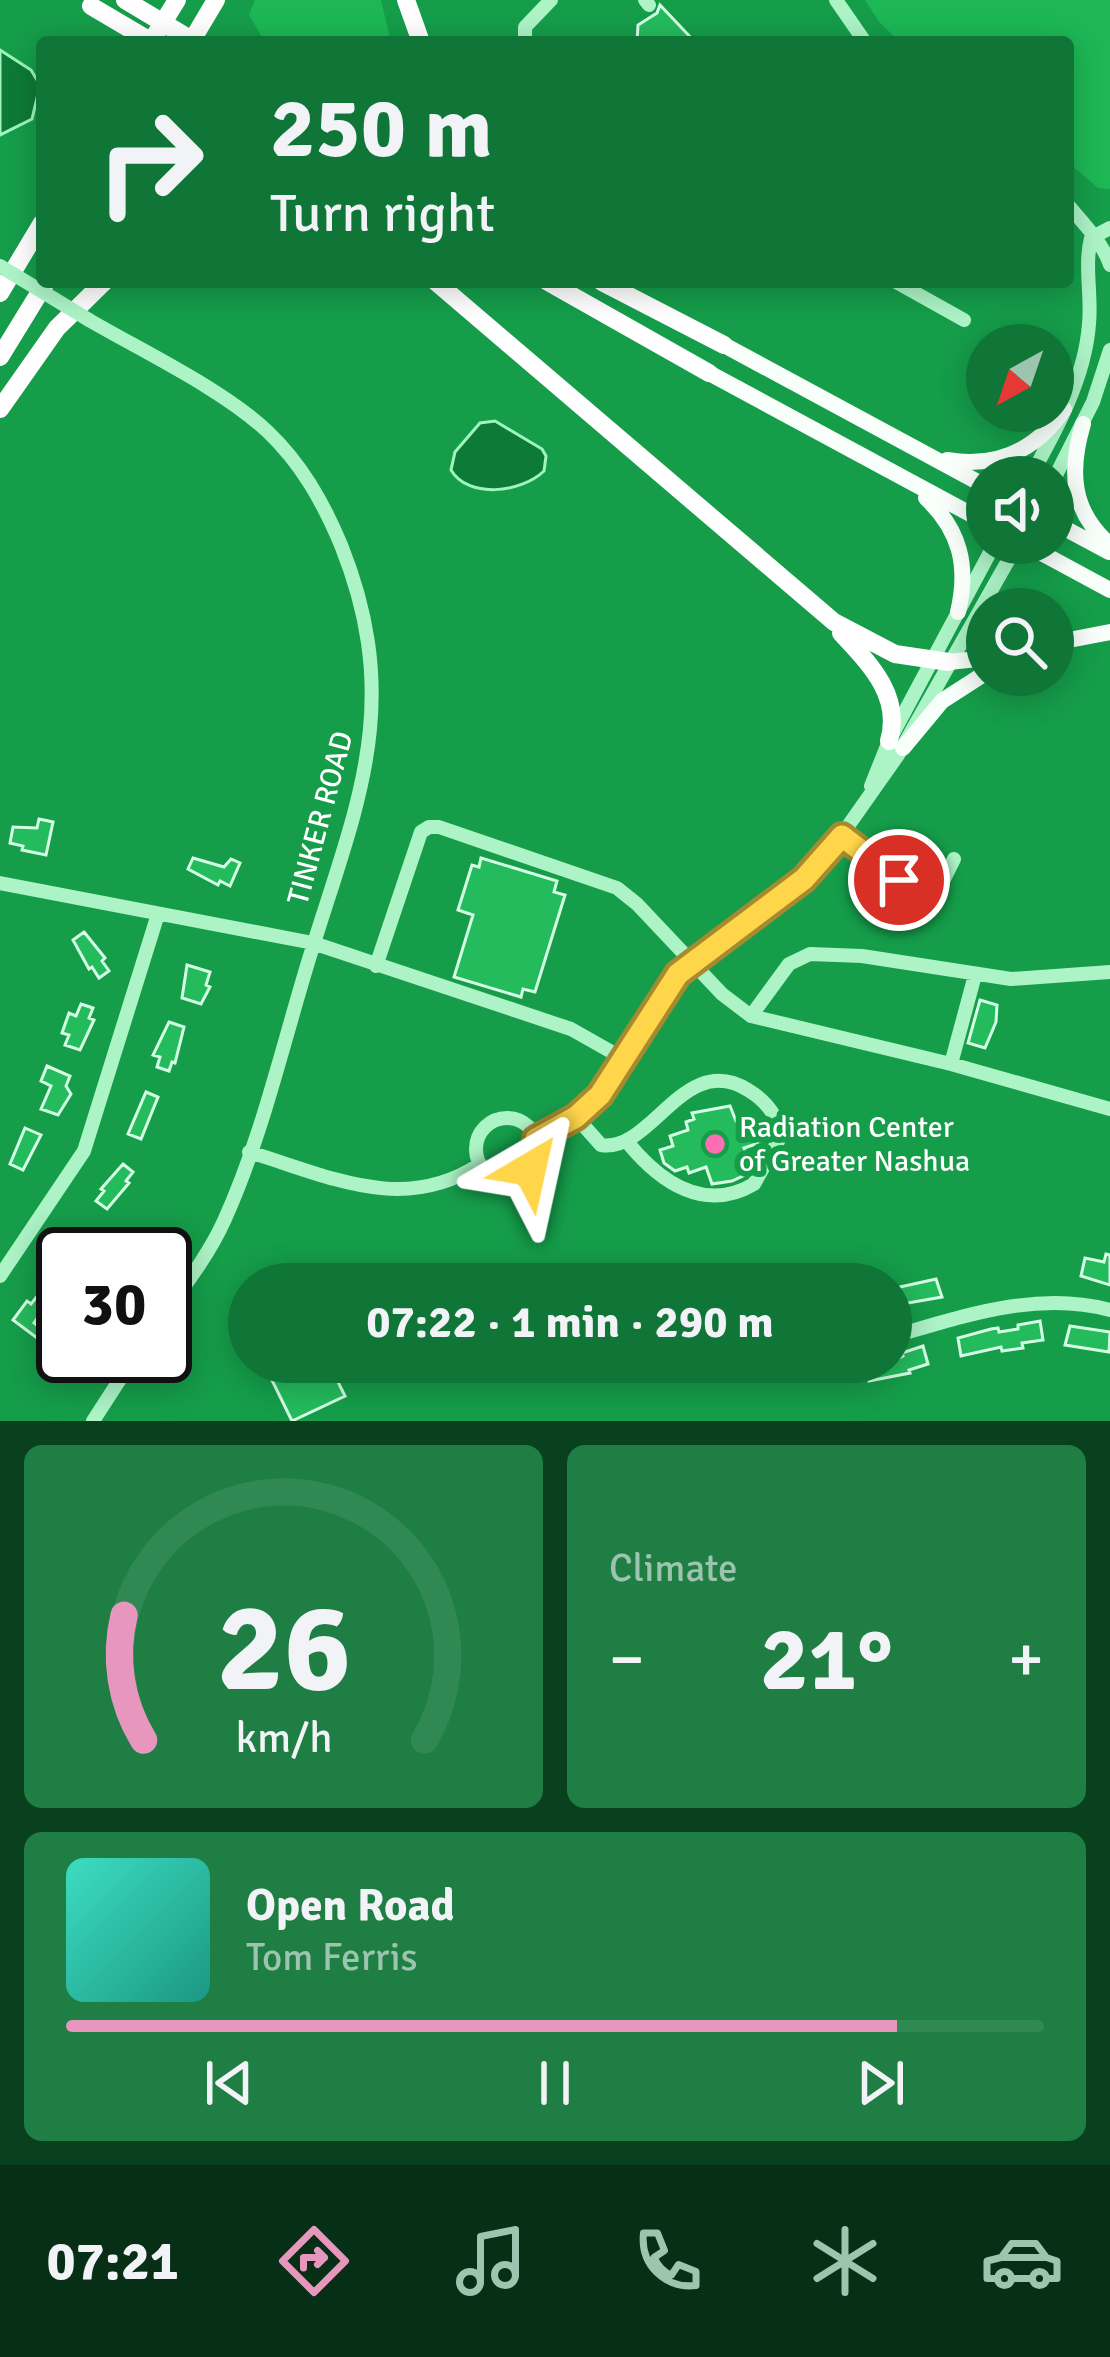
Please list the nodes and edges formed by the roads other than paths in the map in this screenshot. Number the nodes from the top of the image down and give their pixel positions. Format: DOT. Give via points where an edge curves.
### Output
graph roads {
  1 [pos="125,0"];
  2 [pos="157,0"];
  3 [pos="177,0"];
  4 [pos="216,0"];
  5 [pos="406,0"];
  6 [pos="551,0"];
  7 [pos="836,0"];
  8 [pos="87,3"];
  9 [pos="138,36"];
  10 [pos="141,36"];
  11 [pos="155,36"];
  12 [pos="183,36"];
  13 [pos="196,36"];
  14 [pos="420,36"];
  15 [pos="525,36"];
  16 [pos="861,36"];
  17 [pos="1074,214"];
  18 [pos="1110,228"];
  19 [pos="36,233"];
  20 [pos="1090,238"];
  21 [pos="1110,265"];
  22 [pos="0,266"];
  23 [pos="36,288"];
  24 [pos="36,288"];
  25 [pos="42,288"];
  26 [pos="98,288"];
  27 [pos="443,288"];
  28 [pos="559,288"];
  29 [pos="614,288"];
  30 [pos="635,288"];
  31 [pos="907,288"];
  32 [pos="0,292"];
  33 [pos="964,320"];
  34 [pos="724,345"];
  35 [pos="1110,350"];
  36 [pos="0,358"];
  37 [pos="710,373"];
  38 [pos="1074,380"];
  39 [pos="0,409"];
  40 [pos="1083,424"];
  41 [pos="1044,432"];
  42 [pos="928,455"];
  43 [pos="1066,456"];
  44 [pos="897,475"];
  45 [pos="966,476"];
  46 [pos="966,513"];
  47 [pos="1074,532"];
  48 [pos="1110,549"];
  49 [pos="984,564"];
  50 [pos="1006,564"];
  51 [pos="1060,564"];
  52 [pos="1110,590"];
  53 [pos="799,592"];
  54 [pos="958,612"];
  55 [pos="1110,632"];
  56 [pos="1074,639"];
  57 [pos="966,660"];
  58 [pos="940,662"];
  59 [pos="966,685"];
  60 [pos="896,745"];
  61 [pos="842,836"];
  62 [pos="954,859"];
  63 [pos="0,883"];
  64 [pos="158,914"];
  65 [pos="313,943"];
  66 [pos="692,962"];
  67 [pos="376,966"];
  68 [pos="1110,972"];
  69 [pos="975,975"];
  70 [pos="751,1016"];
  71 [pos="624,1059"];
  72 [pos="951,1064"];
  73 [pos="1110,1109"];
  74 [pos="576,1117"];
  75 [pos="536,1139"];
  76 [pos="628,1143"];
  77 [pos="249,1152"];
  78 [pos="480,1164"];
  79 [pos="192,1273"];
  80 [pos="0,1276"];
  81 [pos="1110,1310"];
  82 [pos="912,1331"];
  83 [pos="118,1383"];
  84 [pos="93,1421"];
  1 -- 12 [label="highway, bridge"];
  2 -- 9 [label="highway"];
  3 -- 11 [label="highway"];
  4 -- 13 [label="highway"];
  5 -- 14 [label="highway"];
  6 -- 15 [label="street"];
  7 -- 16 [label="street"];
  8 -- 10 [label="highway, bridge"];
  17 -- 20 [label="street"];
  18 -- 20 [label="street"];
  19 -- 32 [label="highway"];
  20 -- 21 [label="street"];
  20 -- 38 [label="street" via="1086,346"];
  22 -- 23 [label="street, TINKER ROAD, bridge"];
  24 -- 65 [label="street, TINKER ROAD, bridge" via="264,428 311,484 345,556 370,647 374,711 353,822"];
  25 -- 36 [label="highway"];
  26 -- 39 [label="highway" via="57,328"];
  27 -- 53 [label="highway"];
  28 -- 37 [label="highway"];
  29 -- 34 [label="highway"];
  30 -- 34 [label="highway"];
  31 -- 33 [label="street"];
  34 -- 42 [label="main road"];
  35 -- 40 [label="street"];
  37 -- 44 [label="main road"];
  40 -- 43 [label="street"];
  40 -- 48 [label="main road" via="1075,491"];
  41 -- 42 [label="main road" via="1006,458 970,463"];
  42 -- 45 [label="main road"];
  44 -- 46 [label="main road"];
  44 -- 54 [label="main road" via="955,532 963,565"];
  47 -- 48 [label="main road"];
  49 -- 54 [label="street"];
  50 -- 58 [label="street"];
  51 -- 52 [label="main road"];
  53 -- 58 [label="highway" via="864,640"];
  53 -- 60 [label="highway" via="882,682"];
  54 -- 58 [label="street"];
  55 -- 56 [label="main road"];
  57 -- 58 [label="main road"];
  58 -- 60 [label="street"];
  59 -- 60 [label="main road"];
  60 -- 61 [label="street"];
  61 -- 62 [label="street" via="922,892 940,887"];
  61 -- 66 [label="street" via="804,879"];
  63 -- 64 [label="street"];
  64 -- 65 [label="street"];
  64 -- 80 [label="street" via="83,1151"];
  65 -- 67 [label="street"];
  65 -- 77 [label="street, TINKER ROAD"];
  66 -- 67 [label="street" via="610,884 429,827"];
  66 -- 70 [label="street"];
  66 -- 71 [label="street" via="661,995"];
  67 -- 71 [label="street" via="571,1029"];
  68 -- 69 [label="street"];
  69 -- 70 [label="street" via="810,954 785,969"];
  69 -- 72 [label="street"];
  70 -- 72 [label="street"];
  71 -- 74 [label="street"];
  72 -- 73 [label="street"];
  74 -- 75 [label="street"];
  74 -- 76 [label="street" via="601,1145"];
  75 -- 78 [label="street" via="534,1164 520,1177 500,1179"];
  75 -- 78 [label="street" via="517,1120 494,1121 477,1142"];
  76 -- 76 [label="street" via="682,1094 726,1082 766,1104 780,1126 780,1143 754,1184 712,1198 682,1190"];
  77 -- 78 [label="street" via="403,1192 433,1188"];
  77 -- 79 [label="street, TINKER ROAD"];
  81 -- 82 [label="street" via="1015,1306"];
  83 -- 84 [label="street"];
}
